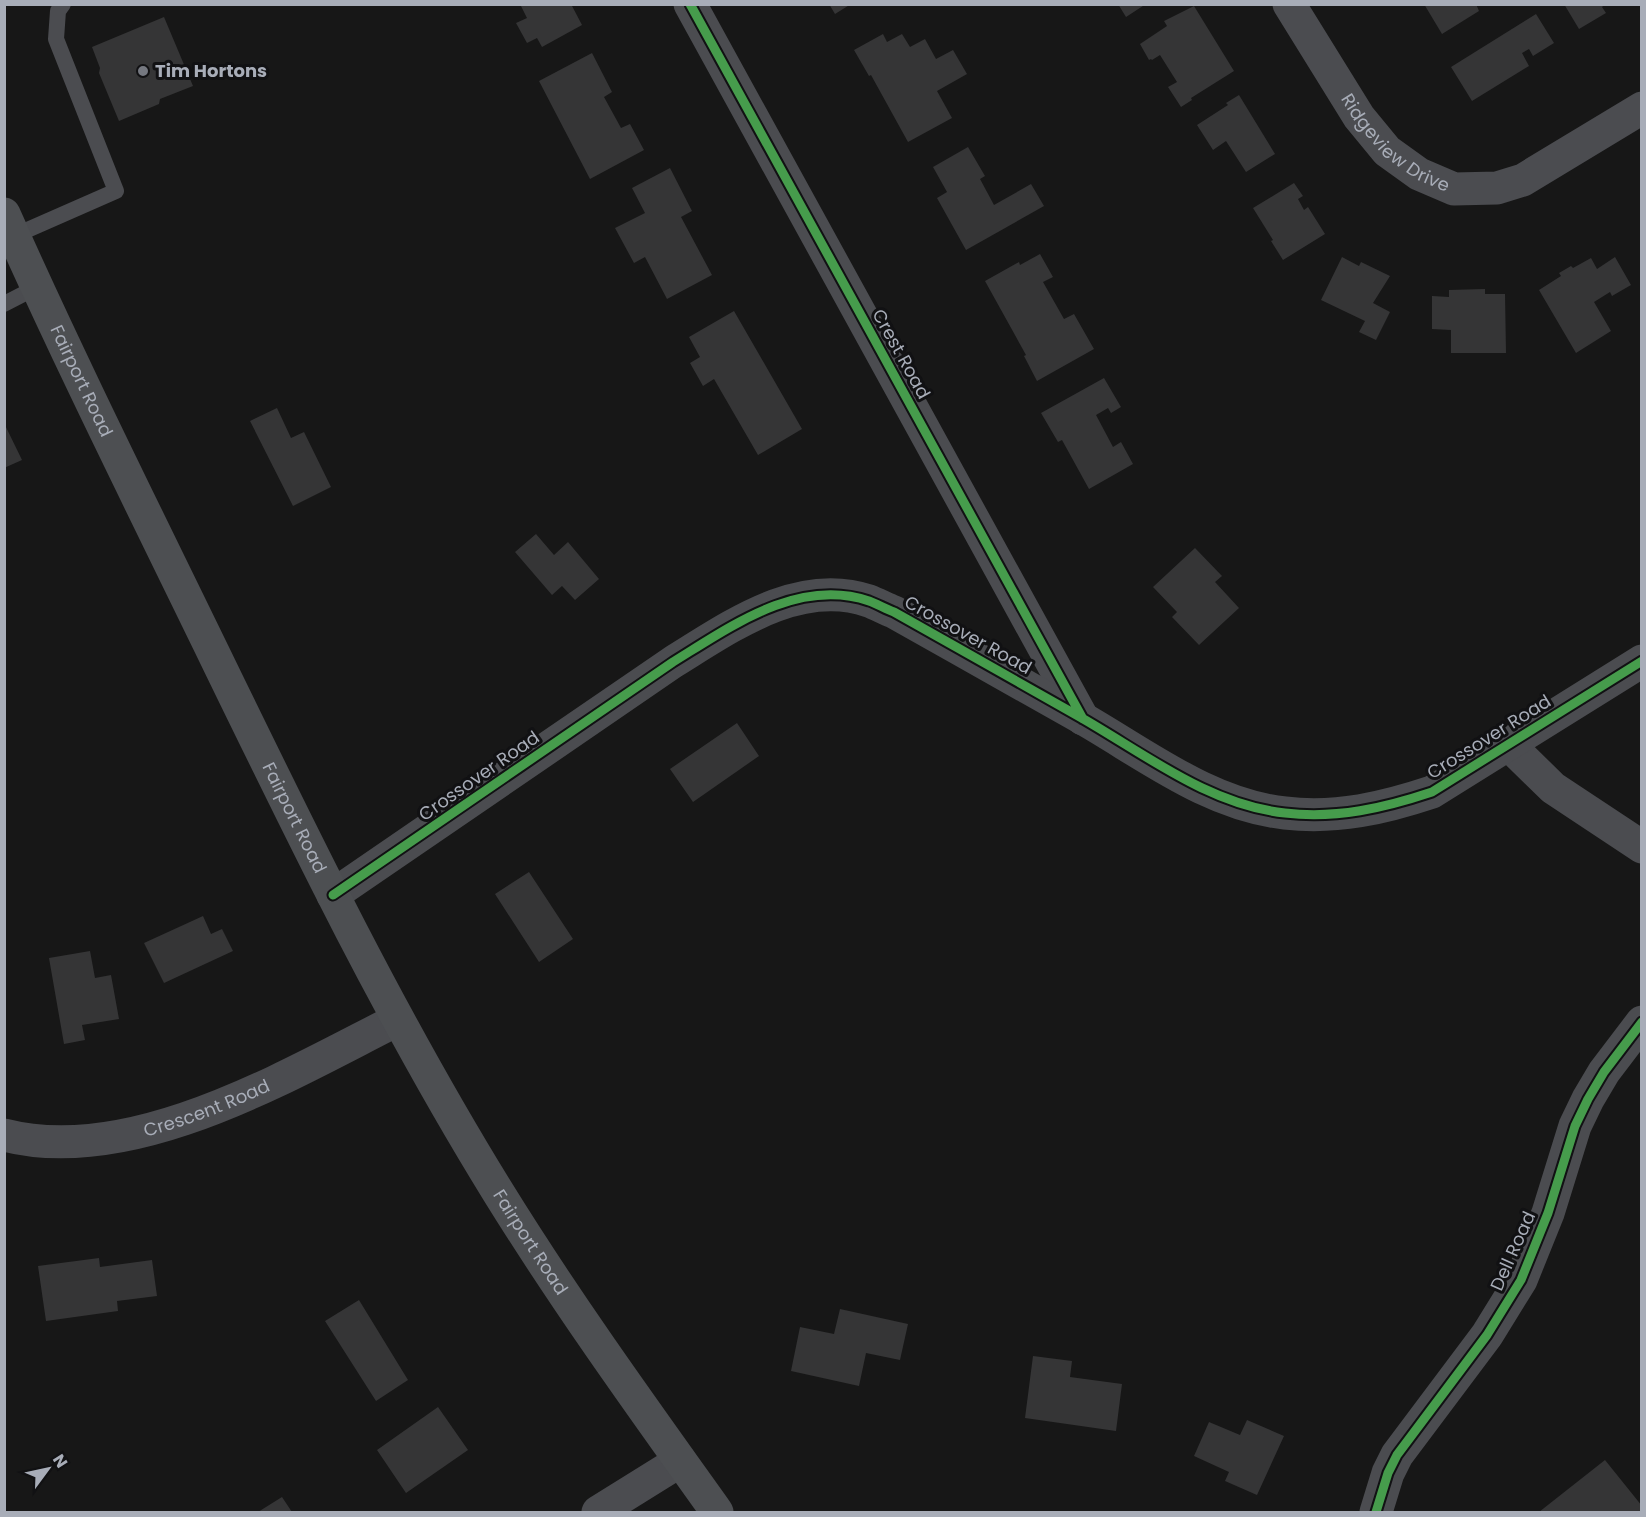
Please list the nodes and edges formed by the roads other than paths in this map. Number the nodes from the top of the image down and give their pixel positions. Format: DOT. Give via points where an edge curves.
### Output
graph roads {
  1 [pos="63,4"];
  2 [pos="690,4"];
  3 [pos="1289,4"];
  4 [pos="1641,108"];
  5 [pos="8,230"];
  6 [pos="37,287"];
  7 [pos="4,304"];
  8 [pos="1641,661"];
  9 [pos="1083,719"];
  10 [pos="1508,744"];
  11 [pos="1641,847"];
  12 [pos="333,895"];
  13 [pos="397,1020"];
  14 [pos="1641,1022"];
  15 [pos="4,1135"];
  16 [pos="680,1461"];
  17 [pos="598,1512"];
  18 [pos="717,1512"];
  19 [pos="1376,1512"];
  1 -- 5 [label="lane" via="58,11 56,39 116,191"];
  2 -- 9 [label="street, Crest Road"];
  3 -- 4 [label="street, Ridgeview Drive" via="1359,117 1387,151 1419,174 1454,189 1497,188 1522,180"];
  5 -- 6 [label="main road, Fairport Road"];
  6 -- 7 [label="lane"];
  6 -- 12 [label="main road, Fairport Road"];
  8 -- 10 [label="street, Crossover Road"];
  9 -- 10 [label="street, Crossover Road" via="1198,786 1243,804 1284,813 1324,815 1396,804 1432,792"];
  9 -- 12 [label="street, Crossover Road" via="894,612 844,596 804,597 765,610 673,662"];
  10 -- 11 [label="street, Crossover Road" via="1553,788"];
  12 -- 13 [label="main road, Fairport Road"];
  13 -- 15 [label="street, Crescent Road" via="248,1093 148,1131 115,1138 52,1142"];
  13 -- 16 [label="main road, Fairport Road" via="499,1193"];
  14 -- 19 [label="street, Dell Road" via="1604,1072 1575,1126 1548,1213 1521,1280 1487,1335 1397,1455"];
  16 -- 17 [label="street"];
  16 -- 18 [label="main road, Fairport Road"];
}
